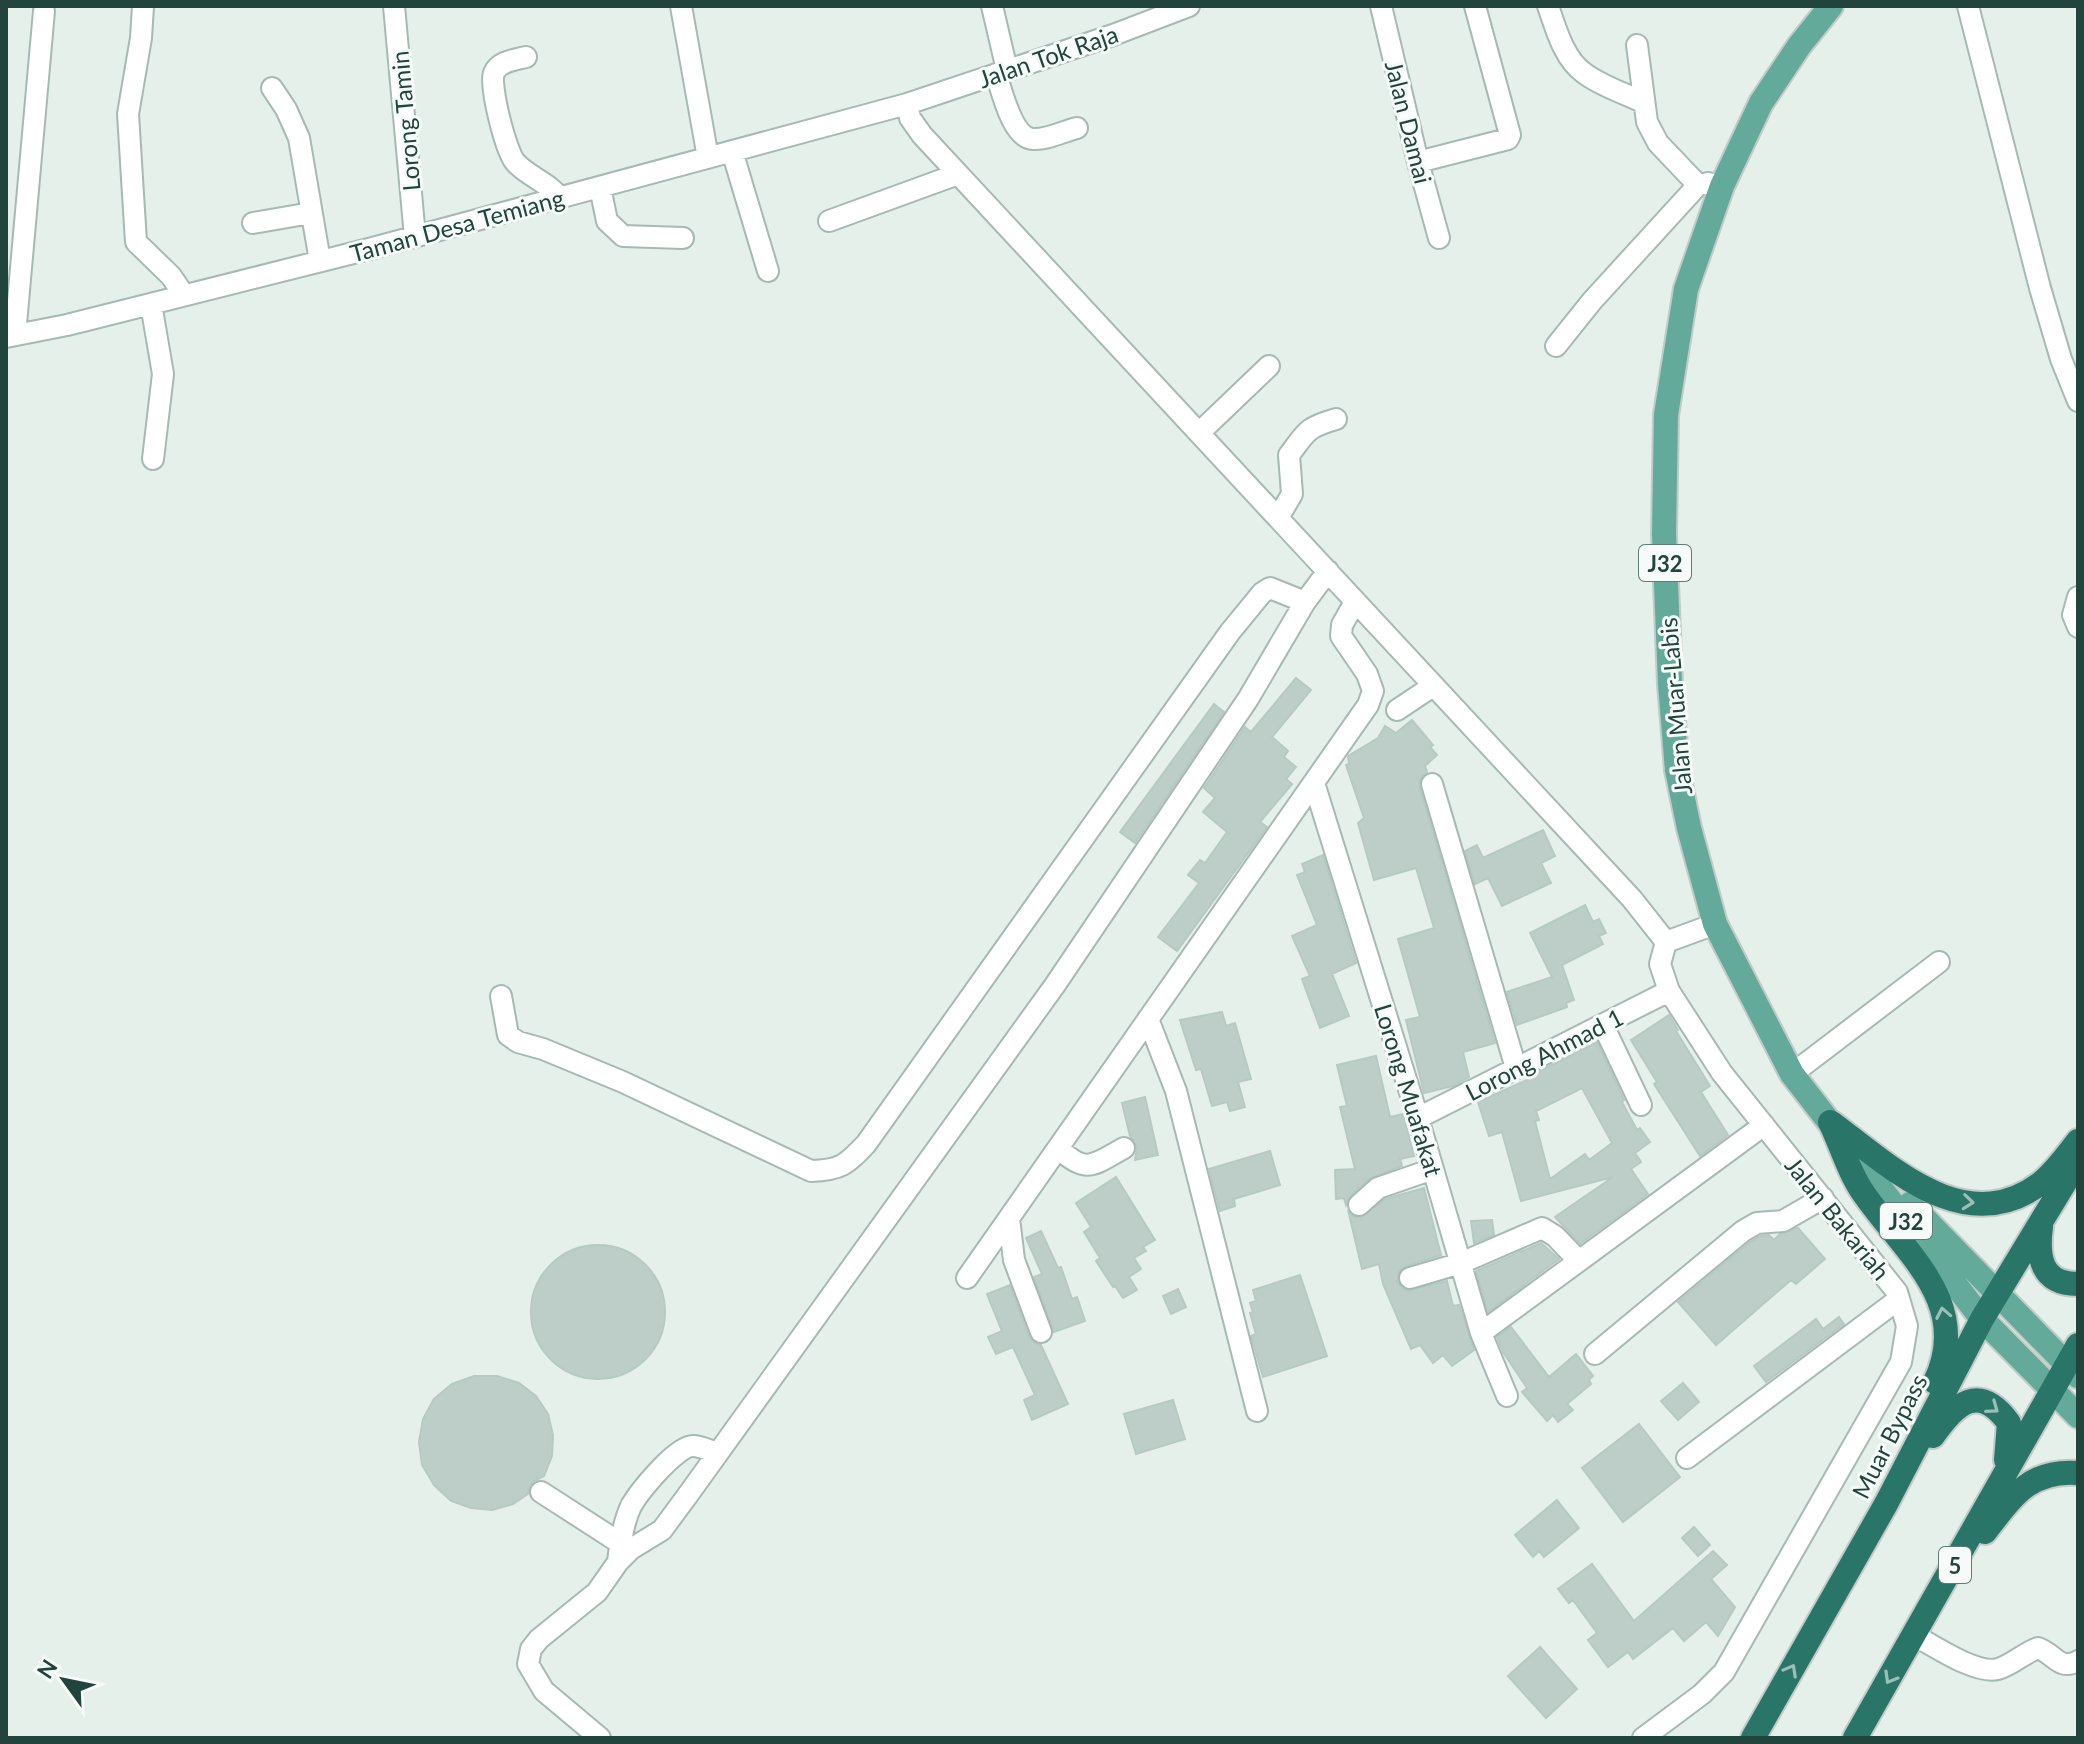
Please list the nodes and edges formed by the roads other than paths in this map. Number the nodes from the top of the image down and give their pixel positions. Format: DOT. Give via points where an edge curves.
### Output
graph roads {
  1 [pos="143,6"];
  2 [pos="394,6"];
  3 [pos="681,6"];
  4 [pos="992,6"];
  5 [pos="1189,6"];
  6 [pos="1381,6"];
  7 [pos="1475,6"];
  8 [pos="1548,6"];
  9 [pos="1831,6"];
  10 [pos="1968,6"];
  11 [pos="44,11"];
  12 [pos="1637,45"];
  13 [pos="526,57"];
  14 [pos="1002,72"];
  15 [pos="272,88"];
  16 [pos="1642,102"];
  17 [pos="907,104"];
  18 [pos="1077,128"];
  19 [pos="732,151"];
  20 [pos="708,158"];
  21 [pos="1418,162"];
  22 [pos="958,174"];
  23 [pos="1710,186"];
  24 [pos="600,187"];
  25 [pos="560,198"];
  26 [pos="311,213"];
  27 [pos="829,221"];
  28 [pos="253,223"];
  29 [pos="415,237"];
  30 [pos="683,238"];
  31 [pos="1439,238"];
  32 [pos="320,261"];
  33 [pos="768,271"];
  34 [pos="184,295"];
  35 [pos="151,304"];
  36 [pos="10,336"];
  37 [pos="1556,346"];
  38 [pos="1269,366"];
  39 [pos="2078,401"];
  40 [pos="1336,419"];
  41 [pos="1199,433"];
  42 [pos="153,459"];
  43 [pos="1278,518"];
  44 [pos="1328,571"];
  45 [pos="2078,597"];
  46 [pos="1305,602"];
  47 [pos="1355,602"];
  48 [pos="2078,627"];
  49 [pos="1433,686"];
  50 [pos="1397,710"];
  51 [pos="1314,783"];
  52 [pos="1432,784"];
  53 [pos="1715,924"];
  54 [pos="1666,942"];
  55 [pos="1939,962"];
  56 [pos="1669,991"];
  57 [pos="501,996"];
  58 [pos="1148,1019"];
  59 [pos="1603,1025"];
  60 [pos="1516,1068"];
  61 [pos="1792,1074"];
  62 [pos="1641,1105"];
  63 [pos="1418,1118"];
  64 [pos="1830,1122"];
  65 [pos="1764,1125"];
  66 [pos="2078,1141"];
  67 [pos="1058,1148"];
  68 [pos="1124,1148"];
  69 [pos="2078,1161"];
  70 [pos="1433,1169"];
  71 [pos="1823,1198"];
  72 [pos="1359,1205"];
  73 [pos="1009,1218"];
  74 [pos="2042,1223"];
  75 [pos="1579,1261"];
  76 [pos="1461,1263"];
  77 [pos="967,1278"];
  78 [pos="1410,1278"];
  79 [pos="2078,1284"];
  80 [pos="1998,1294"];
  81 [pos="1899,1299"];
  82 [pos="1982,1319"];
  83 [pos="1041,1332"];
  84 [pos="1481,1333"];
  85 [pos="1595,1354"];
  86 [pos="2074,1361"];
  87 [pos="2050,1389"];
  88 [pos="1507,1396"];
  89 [pos="1257,1411"];
  90 [pos="2078,1416"];
  91 [pos="717,1453"];
  92 [pos="1687,1458"];
  93 [pos="2004,1473"];
  94 [pos="2078,1473"];
  95 [pos="541,1492"];
  96 [pos="1886,1504"];
  97 [pos="619,1552"];
  98 [pos="1946,1581"];
  99 [pos="1835,1590"];
  100 [pos="1914,1635"];
  101 [pos="2078,1661"];
  102 [pos="600,1738"];
  103 [pos="1643,1738"];
  104 [pos="1753,1738"];
  105 [pos="1855,1738"];
  1 -- 34 [label="street" via="128,114 136,242"];
  2 -- 29 [label="street, Lorong Tamin"];
  3 -- 20 [label="street"];
  4 -- 14 [label="street"];
  5 -- 14 [label="street, Jalan Tok Raja"];
  6 -- 21 [label="street, Jalan Damai"];
  7 -- 21 [label="street" via="1510,135"];
  8 -- 16 [label="street" via="1557,33 1584,73"];
  9 -- 23 [label="main road, Jalan Muar-Labis / J32" via="1799,46"];
  10 -- 39 [label="street" via="2040,288"];
  11 -- 36 [label="street"];
  12 -- 16 [label="street"];
  13 -- 25 [label="street" via="500,65 491,83 510,155"];
  14 -- 17 [label="street, Jalan Tok Raja"];
  14 -- 18 [label="street" via="1022,135 1038,139"];
  15 -- 26 [label="street" via="299,138"];
  16 -- 23 [label="street" via="1658,143"];
  17 -- 19 [label="street, Taman Desa Temiang"];
  17 -- 22 [label="street" via="922,135"];
  19 -- 20 [label="street, Taman Desa Temiang"];
  19 -- 33 [label="street"];
  20 -- 24 [label="street, Taman Desa Temiang"];
  21 -- 31 [label="street, Jalan Damai"];
  22 -- 27 [label="street"];
  22 -- 41 [label="street"];
  23 -- 37 [label="street" via="1592,301"];
  23 -- 53 [label="main road, Jalan Muar-Labis / J32" via="1686,289 1666,415 1664,534 1677,770"];
  24 -- 25 [label="street, Taman Desa Temiang"];
  24 -- 30 [label="street" via="607,221 623,236"];
  25 -- 29 [label="street, Taman Desa Temiang"];
  26 -- 28 [label="street"];
  26 -- 32 [label="street"];
  29 -- 32 [label="street, Taman Desa Temiang"];
  32 -- 34 [label="street, Taman Desa Temiang"];
  34 -- 35 [label="street, Taman Desa Temiang"];
  35 -- 36 [label="street, Taman Desa Temiang"];
  35 -- 42 [label="street" via="163,374"];
  38 -- 41 [label="street"];
  40 -- 43 [label="street" via="1309,429 1289,455 1292,494"];
  41 -- 43 [label="street"];
  43 -- 44 [label="street"];
  44 -- 46 [label="street"];
  44 -- 47 [label="street"];
  45 -- 48 [label="street" via="2073,615"];
  46 -- 57 [label="street" via="1270,588 1262,593 866,1144 834,1171 811,1171 623,1082 518,1042 508,1035"];
  46 -- 91 [label="street" via="1248,699 1055,985"];
  47 -- 49 [label="street"];
  47 -- 51 [label="street" via="1341,636 1373,691"];
  49 -- 50 [label="street"];
  49 -- 54 [label="street"];
  51 -- 58 [label="street"];
  51 -- 63 [label="street, Lorong Muafakat"];
  52 -- 60 [label="street"];
  53 -- 54 [label="street"];
  53 -- 61 [label="main road, Jalan Muar-Labis / J32"];
  54 -- 56 [label="street, Jalan Bakariah" via="1660,964"];
  55 -- 61 [label="street"];
  56 -- 59 [label="street, Lorong Ahmad 1"];
  56 -- 65 [label="street, Jalan Bakariah" via="1722,1073"];
  58 -- 67 [label="street"];
  58 -- 89 [label="street" via="1176,1091"];
  59 -- 60 [label="street, Lorong Ahmad 1"];
  59 -- 62 [label="street"];
  60 -- 63 [label="street, Lorong Ahmad 1"];
  61 -- 64 [label="main road, Jalan Muar-Labis / J32"];
  63 -- 70 [label="street, Lorong Muafakat"];
  64 -- 66 [label="highway, one-way" via="1904,1178 1944,1199 1973,1204 2004,1202 2040,1184"];
  64 -- 80 [label="main road, Jalan Muar-Labis / J32"];
  64 -- 82 [label="main road, Jalan Muar-Labis / J32"];
  99 -- 64 [label="highway, one-way" via="1942,1368 1947,1335 1941,1301 1862,1192"];
  65 -- 71 [label="street, Jalan Bakariah"];
  65 -- 75 [label="street"];
  67 -- 68 [label="street" via="1084,1165"];
  67 -- 73 [label="street"];
  69 -- 74 [label="highway, Muar Bypass"];
  70 -- 72 [label="street" via="1378,1188"];
  70 -- 76 [label="street, Lorong Muafakat"];
  71 -- 81 [label="street, Jalan Bakariah"];
  71 -- 85 [label="street" via="1783,1221 1757,1223 1743,1231"];
  73 -- 77 [label="street"];
  73 -- 83 [label="street" via="1014,1260"];
  74 -- 79 [label="highway" via="2039,1258 2049,1275"];
  74 -- 80 [label="highway, Muar Bypass"];
  75 -- 76 [label="street" via="1542,1228"];
  75 -- 84 [label="street"];
  76 -- 78 [label="street"];
  76 -- 84 [label="street, Lorong Muafakat"];
  80 -- 82 [label="highway, Muar Bypass"];
  80 -- 86 [label="main road, Jalan Muar-Labis / J32"];
  81 -- 92 [label="street"];
  81 -- 103 [label="street, Jalan Bakariah" via="1907,1326 1901,1362 1724,1672"];
  82 -- 87 [label="main road, Jalan Muar-Labis / J32"];
  82 -- 96 [label="highway, Muar Bypass"];
  84 -- 88 [label="street, Lorong Muafakat"];
  86 -- 87 [label="highway, 5"];
  87 -- 90 [label="main road, Jalan Muar-Labis"];
  87 -- 93 [label="highway, 5"];
  91 -- 97 [label="street" via="662,1530"];
  91 -- 97 [label="street" via="694,1446 663,1466 631,1507"];
  96 -- 93 [label="highway, one-way" via="1946,1416 1964,1401 1981,1400 1999,1409 2009,1423"];
  93 -- 98 [label="highway, 5"];
  94 -- 98 [label="highway" via="2059,1471 2036,1478 2014,1494"];
  95 -- 97 [label="street"];
  96 -- 99 [label="highway, Muar Bypass"];
  97 -- 102 [label="street" via="597,1592 539,1639 528,1664 544,1691"];
  98 -- 100 [label="highway, 5"];
  104 -- 99 [label="highway, Muar Bypass, one-way"];
  100 -- 101 [label="street" via="1990,1670 2038,1648 2061,1665"];
  100 -- 105 [label="highway, 5, one-way"];
}
